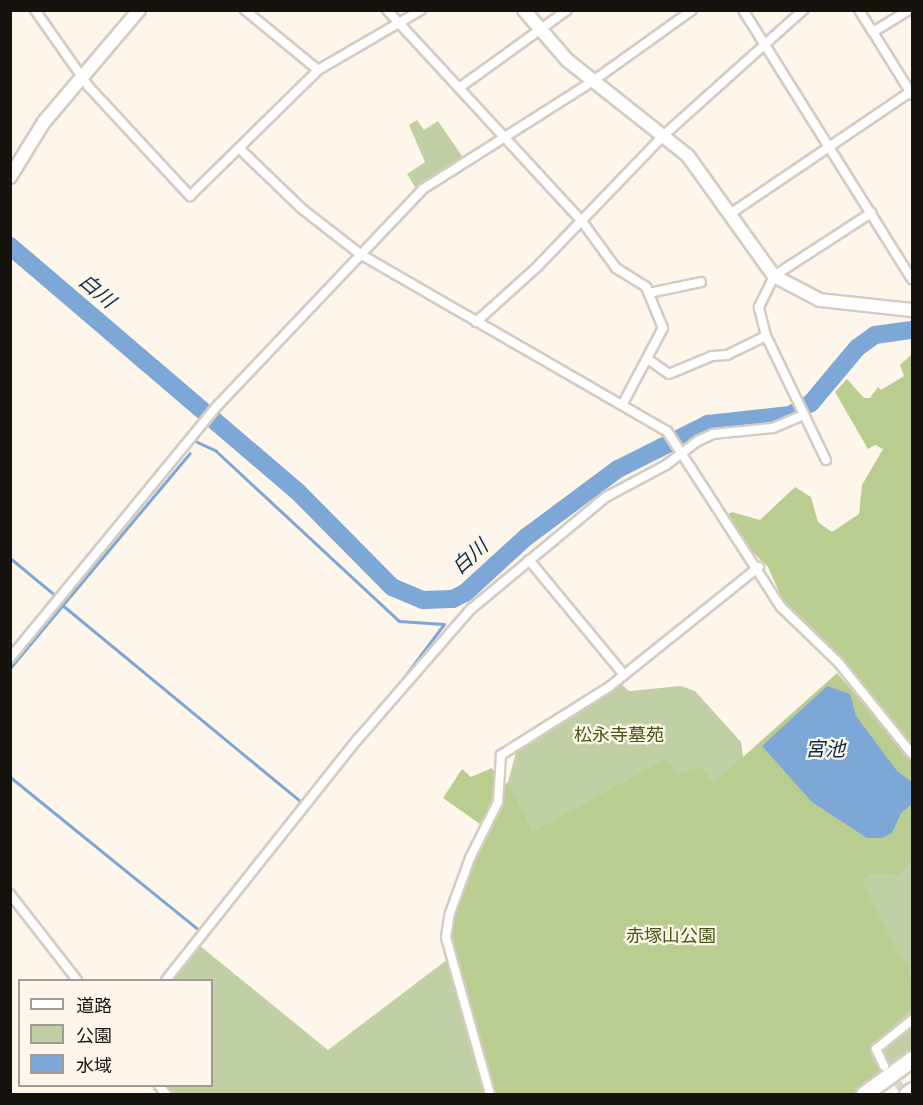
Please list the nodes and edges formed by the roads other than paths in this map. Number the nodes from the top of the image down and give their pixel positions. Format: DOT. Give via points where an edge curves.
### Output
graph roads {
  1 [pos="34,10"];
  2 [pos="139,10"];
  3 [pos="245,10"];
  4 [pos="387,10"];
  5 [pos="421,10"];
  6 [pos="524,10"];
  7 [pos="567,10"];
  8 [pos="692,10"];
  9 [pos="743,10"];
  10 [pos="803,10"];
  11 [pos="859,10"];
  12 [pos="909,10"];
  13 [pos="400,24"];
  14 [pos="540,30"];
  15 [pos="873,32"];
  16 [pos="765,41"];
  17 [pos="318,70"];
  18 [pos="82,75"];
  19 [pos="593,81"];
  20 [pos="459,88"];
  21 [pos="912,93"];
  22 [pos="665,134"];
  23 [pos="504,137"];
  24 [pos="828,144"];
  25 [pos="241,150"];
  26 [pos="10,177"];
  27 [pos="872,213"];
  28 [pos="730,214"];
  29 [pos="581,220"];
  30 [pos="360,254"];
  31 [pos="774,276"];
  32 [pos="912,279"];
  33 [pos="701,282"];
  34 [pos="649,293"];
  35 [pos="912,310"];
  36 [pos="476,321"];
  37 [pos="766,336"];
  38 [pos="649,360"];
  39 [pos="622,405"];
  40 [pos="803,415"];
  41 [pos="679,452"];
  42 [pos="826,460"];
  43 [pos="529,560"];
  44 [pos="759,567"];
  45 [pos="10,658"];
  46 [pos="624,675"];
  47 [pos="912,754"];
  48 [pos="10,894"];
  49 [pos="75,979"];
  50 [pos="168,979"];
  51 [pos="912,1020"];
  52 [pos="912,1059"];
  53 [pos="884,1066"];
  54 [pos="912,1090"];
  55 [pos="490,1095"];
  56 [pos="864,1095"];
  57 [pos="907,1095"];
  1 -- 18 [label="street"];
  2 -- 18 [label="street"];
  3 -- 17 [label="street"];
  4 -- 13 [label="street"];
  5 -- 13 [label="street"];
  6 -- 14 [label="street"];
  7 -- 14 [label="street"];
  8 -- 19 [label="street"];
  9 -- 16 [label="street"];
  10 -- 16 [label="street"];
  11 -- 15 [label="street"];
  12 -- 15 [label="street"];
  13 -- 17 [label="street"];
  13 -- 20 [label="street"];
  14 -- 19 [label="street"];
  14 -- 20 [label="street"];
  15 -- 21 [label="street"];
  16 -- 22 [label="street"];
  16 -- 24 [label="street"];
  17 -- 25 [label="street"];
  18 -- 25 [label="street" via="190,196"];
  18 -- 26 [label="street" via="44,122"];
  19 -- 22 [label="street"];
  19 -- 23 [label="street"];
  20 -- 23 [label="street"];
  21 -- 24 [label="street"];
  22 -- 28 [label="street" via="703,173"];
  22 -- 29 [label="street"];
  23 -- 29 [label="street"];
  23 -- 30 [label="street" via="423,189"];
  24 -- 27 [label="street"];
  24 -- 28 [label="street"];
  25 -- 30 [label="street" via="301,208"];
  27 -- 31 [label="street"];
  27 -- 32 [label="street"];
  28 -- 31 [label="street"];
  29 -- 34 [label="street" via="616,268"];
  29 -- 36 [label="street"];
  30 -- 36 [label="street"];
  30 -- 45 [label="street" via="203,424"];
  31 -- 35 [label="street" via="820,300"];
  31 -- 37 [label="street" via="759,307"];
  33 -- 34 [label="street"];
  34 -- 38 [label="street" via="664,321"];
  36 -- 39 [label="street"];
  37 -- 38 [label="street" via="727,355 712,356 669,374"];
  37 -- 40 [label="street"];
  38 -- 39 [label="street"];
  39 -- 41 [label="street" via="667,431"];
  40 -- 41 [label="street" via="773,428 713,434"];
  40 -- 42 [label="street"];
  41 -- 43 [label="street" via="606,497"];
  41 -- 44 [label="street" via="732,538"];
  43 -- 46 [label="street"];
  43 -- 50 [label="street" via="452,626"];
  44 -- 46 [label="street"];
  44 -- 47 [label="street" via="780,606 838,662"];
  46 -- 55 [label="street" via="506,748 499,761 498,802 450,913 446,937"];
  48 -- 49 [label="street"];
  51 -- 53 [label="street" via="876,1049 875,1056"];
  52 -- 56 [label="highway"];
  54 -- 57 [label="highway"];
}
